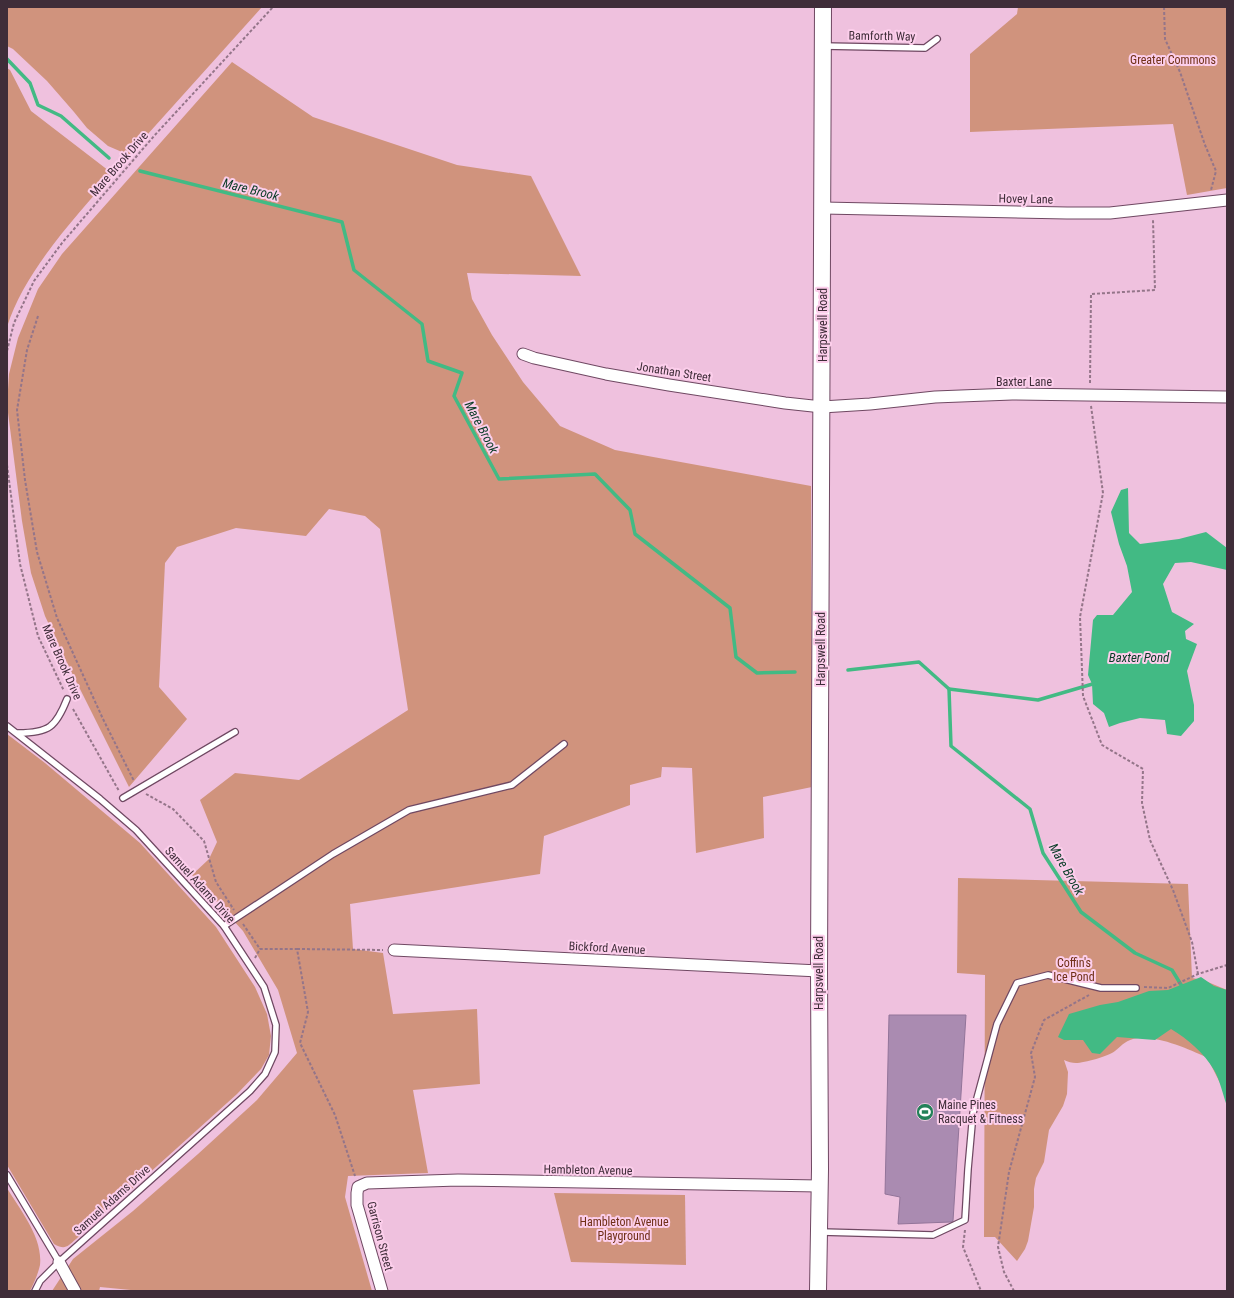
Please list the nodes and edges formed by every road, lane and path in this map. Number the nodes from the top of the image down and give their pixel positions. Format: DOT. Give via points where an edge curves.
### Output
graph roads {
  1 [pos="273,7"];
  2 [pos="823,7"];
  3 [pos="1164,7"];
  4 [pos="937,39"];
  5 [pos="823,46"];
  6 [pos="1227,200"];
  7 [pos="1208,202"];
  8 [pos="823,208"];
  9 [pos="1153,209"];
  10 [pos="38,316"];
  11 [pos="7,351"];
  12 [pos="523,354"];
  13 [pos="1090,396"];
  14 [pos="1227,397"];
  15 [pos="822,407"];
  16 [pos="7,465"];
  17 [pos="67,699"];
  18 [pos="7,726"];
  19 [pos="235,732"];
  20 [pos="18,733"];
  21 [pos="564,744"];
  22 [pos="138,789"];
  23 [pos="123,798"];
  24 [pos="238,917"];
  25 [pos="224,926"];
  26 [pos="260,949"];
  27 [pos="297,949"];
  28 [pos="394,950"];
  29 [pos="1227,966"];
  30 [pos="251,967"];
  31 [pos="819,971"];
  32 [pos="1198,974"];
  33 [pos="1101,988"];
  34 [pos="1136,988"];
  35 [pos="7,1175"];
  36 [pos="819,1186"];
  37 [pos="358,1187"];
  38 [pos="965,1220"];
  39 [pos="819,1232"];
  40 [pos="59,1262"];
  41 [pos="35,1291"];
  42 [pos="75,1291"];
  43 [pos="382,1291"];
  44 [pos="818,1291"];
  45 [pos="981,1291"];
  46 [pos="1014,1291"];
  1 -- 11 [label="path, Mare Brook Drive" via="154,136 62,243 34,281 14,323"];
  2 -- 5 [label="main road, Harpswell Road"];
  3 -- 7 [label="path" via="1165,39 1180,72 1216,171"];
  4 -- 5 [label="lane, Bamforth Way" via="925,48"];
  5 -- 8 [label="main road, Harpswell Road"];
  6 -- 7 [label="street, Hovey Lane"];
  7 -- 9 [label="street, Hovey Lane"];
  8 -- 9 [label="street, Hovey Lane" via="1067,213"];
  8 -- 15 [label="main road, Harpswell Road"];
  9 -- 13 [label="path" via="1154,290 1091,294"];
  10 -- 22 [label="path" via="27,350 17,410 37,552 57,618"];
  12 -- 15 [label="street, Jonathan Street" via="620,377"];
  13 -- 14 [label="street, Baxter Lane"];
  13 -- 15 [label="street, Baxter Lane" via="1012,394 935,397"];
  13 -- 32 [label="path" via="1103,493 1080,617 1083,696 1102,745 1143,769 1142,802 1150,840 1173,890 1192,942"];
  15 -- 31 [label="main road, Harpswell Road"];
  16 -- 17 [label="path, Mare Brook Drive" via="20,564 38,636"];
  17 -- 20 [label="lane" via="61,716 49,728 35,733"];
  17 -- 23 [label="path, Mare Brook Drive"];
  18 -- 20 [label="lane, Samuel Adams Drive"];
  19 -- 22 [label="lane"];
  20 -- 25 [label="lane, Samuel Adams Drive" via="136,830"];
  21 -- 24 [label="lane" via="512,785 409,810 333,854"];
  22 -- 23 [label="lane"];
  22 -- 24 [label="path" via="173,809 204,841 216,882"];
  24 -- 25 [label="lane"];
  24 -- 26 [label="path"];
  25 -- 30 [label="lane, Samuel Adams Drive"];
  26 -- 27 [label="path"];
  26 -- 30 [label="path"];
  27 -- 28 [label="path"];
  27 -- 37 [label="path" via="308,1012 300,1043 335,1115"];
  28 -- 31 [label="street, Bickford Avenue"];
  29 -- 32 [label="path"];
  30 -- 40 [label="lane, Samuel Adams Drive" via="264,987 276,1025 275,1052 265,1074 250,1091"];
  31 -- 36 [label="main road, Harpswell Road"];
  32 -- 34 [label="path" via="1168,988"];
  33 -- 34 [label="lane"];
  33 -- 38 [label="lane" via="1048,975 1017,984 997,1024 973,1113"];
  33 -- 46 [label="path" via="1044,1020 1031,1053 1035,1076 1009,1172 998,1247 1004,1272"];
  35 -- 40 [label="lane"];
  36 -- 37 [label="street, Hambleton Avenue" via="458,1180 367,1183"];
  36 -- 39 [label="main road, Harpswell Road"];
  37 -- 43 [label="street, Garrison Street" via="357,1205"];
  38 -- 39 [label="lane" via="933,1235"];
  38 -- 45 [label="path" via="963,1247"];
  39 -- 44 [label="main road, Harpswell Road"];
  40 -- 41 [label="lane, Samuel Adams Drive" via="40,1281"];
  40 -- 42 [label="street"];
}
